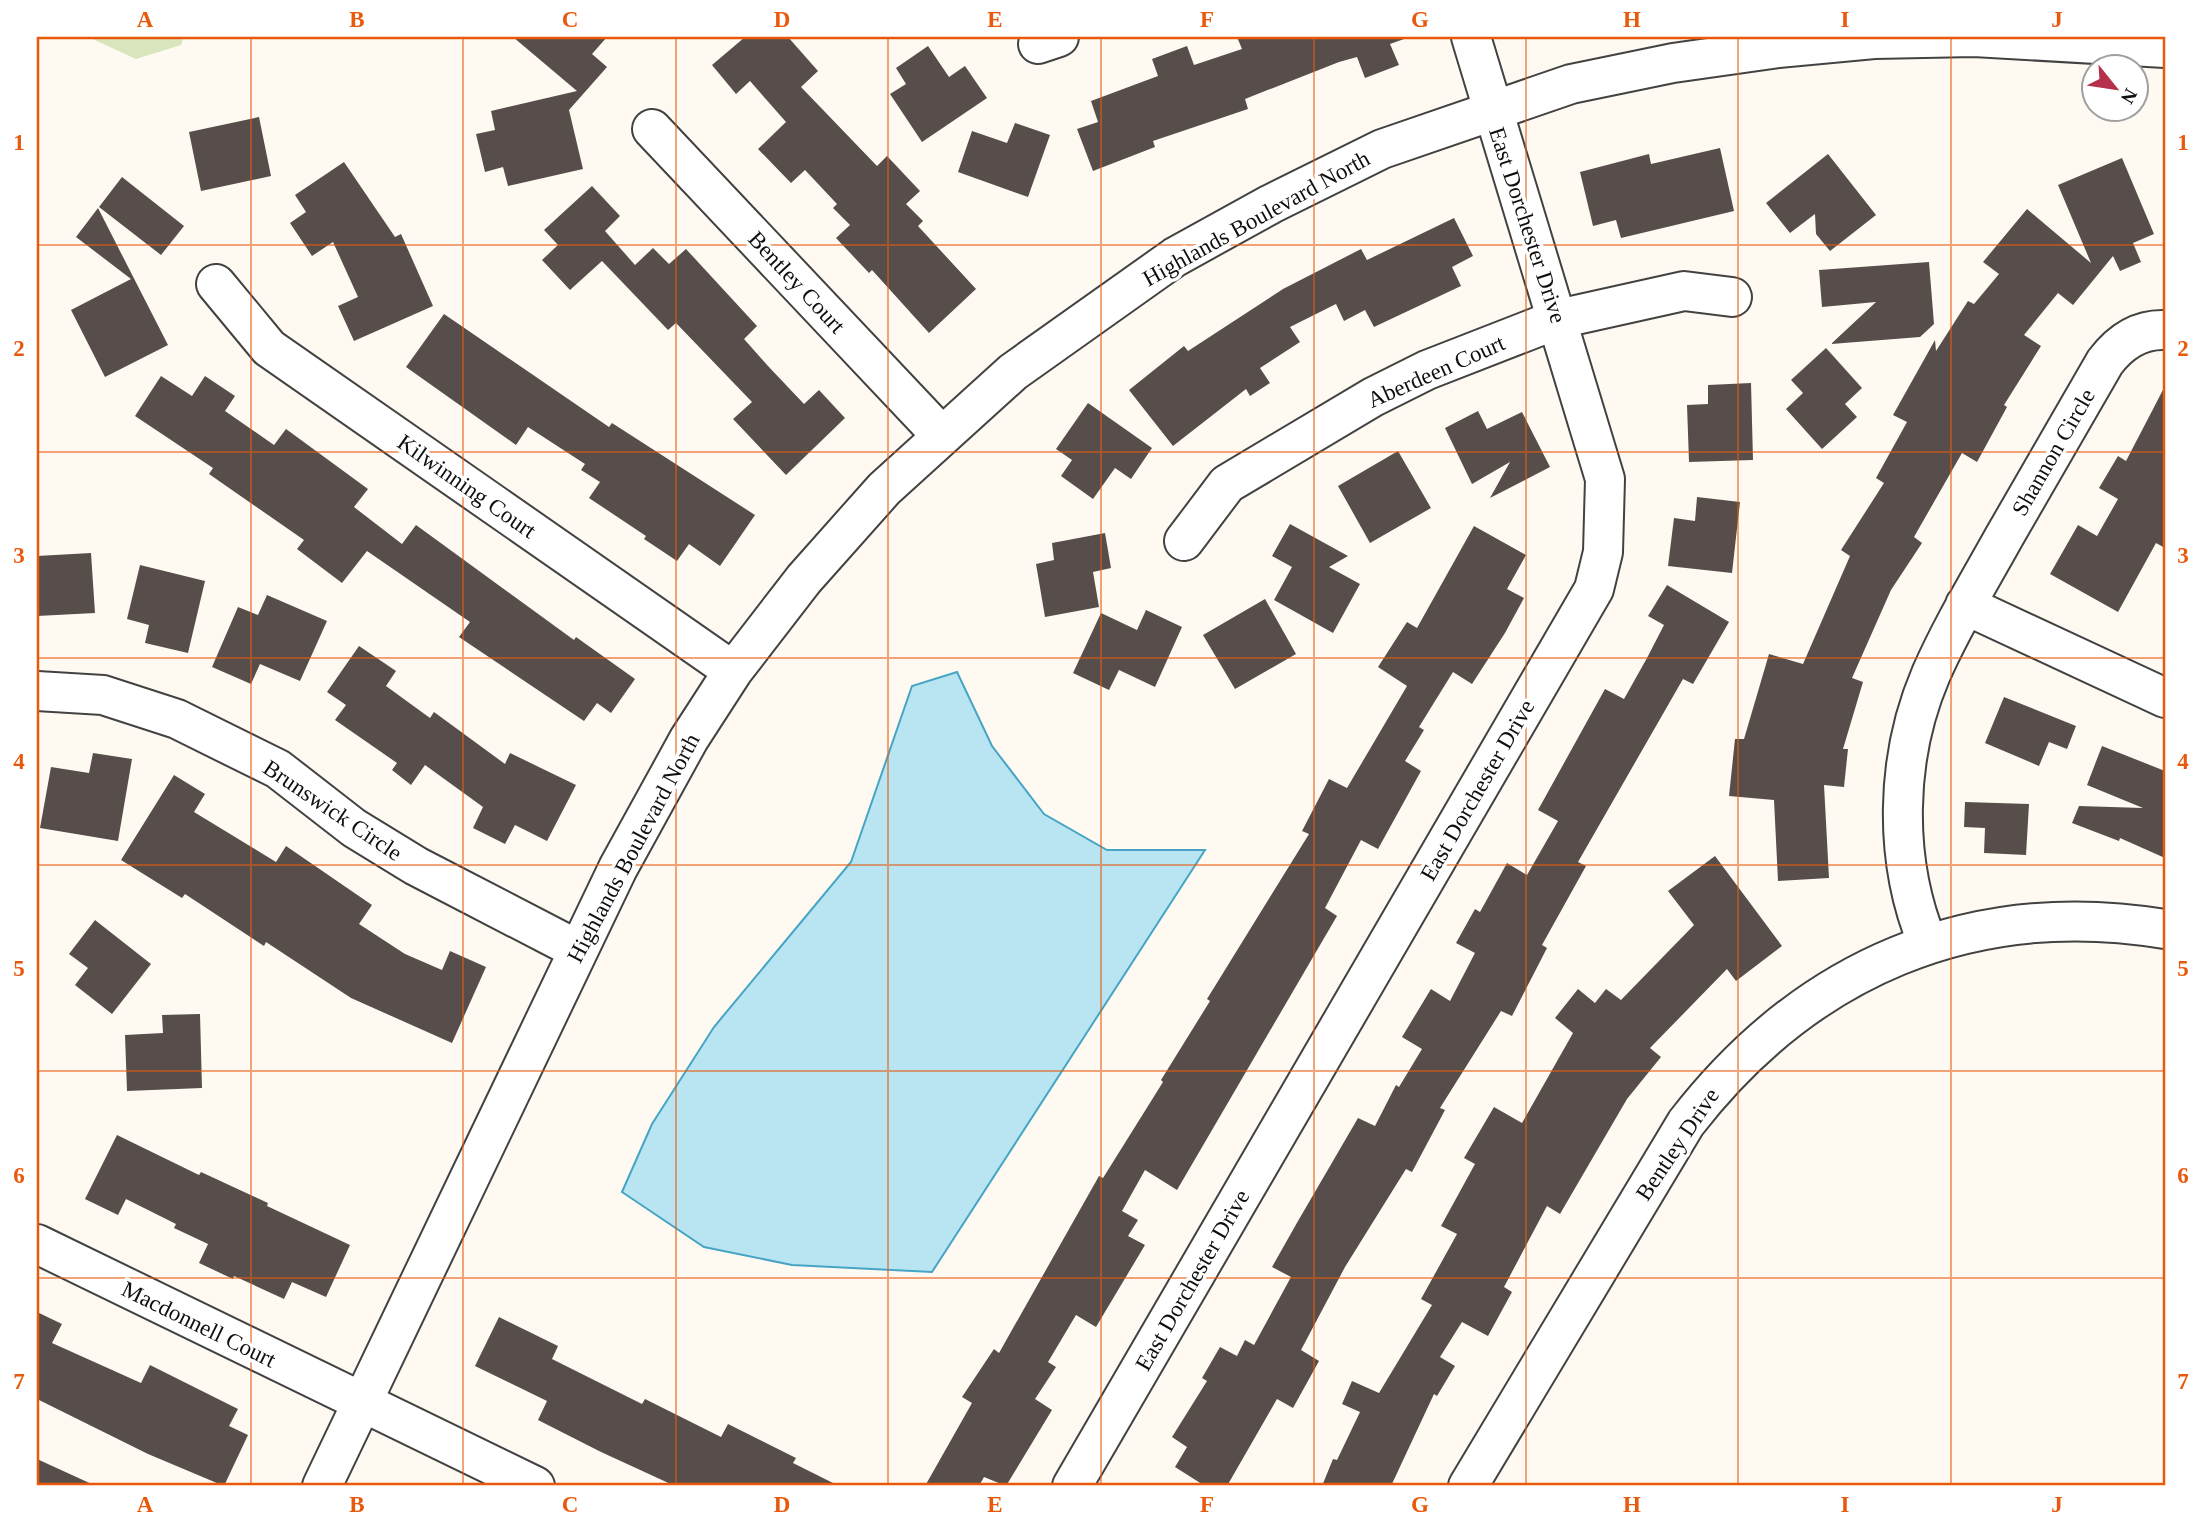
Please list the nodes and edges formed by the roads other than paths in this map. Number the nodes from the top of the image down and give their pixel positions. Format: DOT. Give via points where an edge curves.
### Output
graph roads {
  1 [pos="1471,37"];
  2 [pos="1974,37"];
  3 [pos="2165,47"];
  4 [pos="1493,114"];
  5 [pos="652,129"];
  6 [pos="216,285"];
  7 [pos="1732,297"];
  8 [pos="1558,319"];
  9 [pos="2165,330"];
  10 [pos="941,435"];
  11 [pos="1184,541"];
  12 [pos="1965,605"];
  13 [pos="733,671"];
  14 [pos="37,691"];
  15 [pos="2165,698"];
  16 [pos="2165,929"];
  17 [pos="1927,944"];
  18 [pos="578,950"];
  19 [pos="37,1244"];
  20 [pos="363,1403"];
  21 [pos="321,1486"];
  22 [pos="535,1486"];
  23 [pos="1072,1486"];
  24 [pos="1468,1486"];
  1 -- 4 [label="street, East Dorchester Drive"];
  2 -- 3 [label="street, Highlands Boulevard North"];
  2 -- 4 [label="street, Highlands Boulevard North" via="1805,45 1673,63 1572,84"];
  4 -- 8 [label="street, East Dorchester Drive"];
  4 -- 10 [label="street, Highlands Boulevard North" via="1382,149 1175,257 1013,372"];
  5 -- 10 [label="street, Bentley Court"];
  6 -- 13 [label="street, Kilwinning Court" via="269,348"];
  7 -- 8 [label="street, Aberdeen Court" via="1684,292"];
  8 -- 11 [label="street, Aberdeen Court" via="1427,370 1373,397 1227,484"];
  8 -- 23 [label="street, East Dorchester Drive" via="1605,479 1603,552 1594,589"];
  9 -- 12 [label="street, Shannon Circle" via="2136,335 2105,362"];
  10 -- 13 [label="street, Highlands Boulevard North" via="884,489 813,569"];
  12 -- 15 [label="street"];
  12 -- 17 [label="street, Shannon Circle" via="1930,676 1907,767 1904,857 1910,896"];
  13 -- 18 [label="street, Highlands Boulevard North" via="646,813"];
  14 -- 18 [label="street, Brunswick Circle" via="103,695 177,719 278,769 354,828 416,866"];
  16 -- 17 [label="street, Bentley Drive" via="2094,919 2054,920"];
  17 -- 24 [label="street, Bentley Drive" via="1887,959 1801,1009 1746,1053 1704,1099 1669,1149"];
  18 -- 20 [label="street, Highlands Boulevard North"];
  19 -- 20 [label="street, Macdonnell Court"];
  20 -- 21 [label="street, Highlands Boulevard North"];
  20 -- 22 [label="street, Macdonnell Court"];
}
